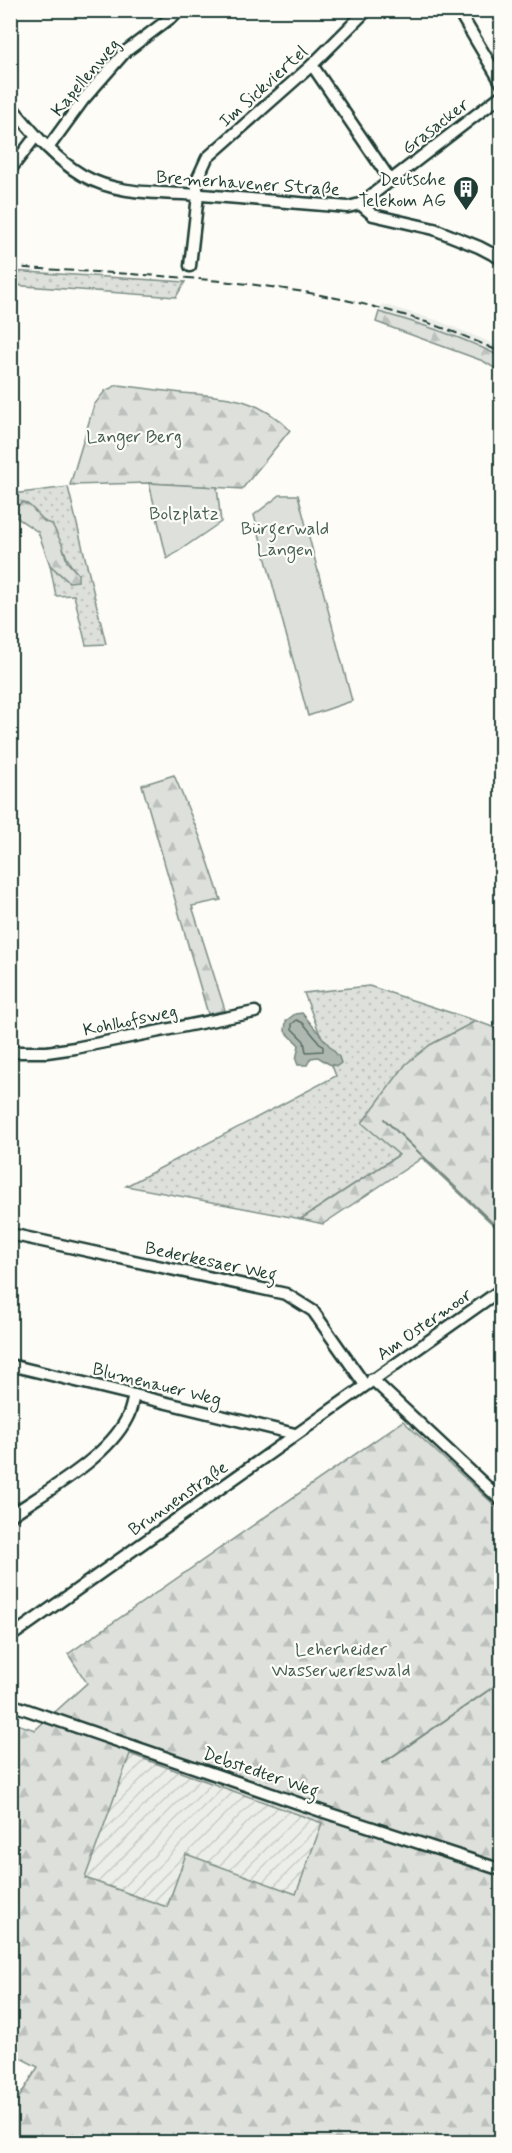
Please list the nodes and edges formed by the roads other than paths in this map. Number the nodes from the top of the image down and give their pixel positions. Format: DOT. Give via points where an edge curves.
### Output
graph roads {
  1 [pos="181,10"];
  2 [pos="367,10"];
  3 [pos="458,10"];
  4 [pos="312,65"];
  5 [pos="501,84"];
  6 [pos="501,95"];
  7 [pos="10,105"];
  8 [pos="36,136"];
  9 [pos="48,148"];
  10 [pos="10,170"];
  11 [pos="391,181"];
  12 [pos="198,195"];
  13 [pos="360,204"];
  14 [pos="501,260"];
  15 [pos="190,266"];
  16 [pos="255,1012"];
  17 [pos="10,1052"];
  18 [pos="10,1234"];
  19 [pos="501,1289"];
  20 [pos="10,1365"];
  21 [pos="369,1382"];
  22 [pos="134,1395"];
  23 [pos="295,1434"];
  24 [pos="501,1501"];
  25 [pos="10,1516"];
  26 [pos="10,1637"];
  27 [pos="10,1704"];
  28 [pos="501,1870"];
  1 -- 9 [label="street, Kapellenweg" via="125,52"];
  2 -- 4 [label="street, Im Sickviertel"];
  3 -- 5 [label="street"];
  4 -- 11 [label="street"];
  4 -- 12 [label="street, Im Sickviertel" via="207,158 196,182"];
  6 -- 11 [label="street, Grasacker"];
  7 -- 8 [label="street, Bremerhavener Straße"];
  8 -- 9 [label="street, Bremerhavener Straße"];
  8 -- 10 [label="street"];
  9 -- 12 [label="street, Bremerhavener Straße" via="82,175 111,186 149,193"];
  11 -- 13 [label="street, Grasacker"];
  12 -- 13 [label="street, Bremerhavener Straße" via="348,207"];
  12 -- 15 [label="street, Im Sickviertel"];
  13 -- 14 [label="street, Bremerhavener Straße" via="373,215 434,229"];
  16 -- 17 [label="street, Kohlhofsweg" via="75,1048"];
  18 -- 21 [label="street, Bederkesaer Weg" via="286,1293 314,1311"];
  19 -- 21 [label="street, Am Ostermoor"];
  20 -- 22 [label="street, Blumenauer Weg"];
  21 -- 23 [label="street, Brunnenstraße"];
  21 -- 24 [label="street, Bederkesaer Weg"];
  22 -- 23 [label="street, Blumenauer Weg"];
  22 -- 25 [label="street" via="129,1415 104,1448"];
  23 -- 26 [label="street, Brunnenstraße"];
  27 -- 28 [label="street, Debstedter Weg"];
}
